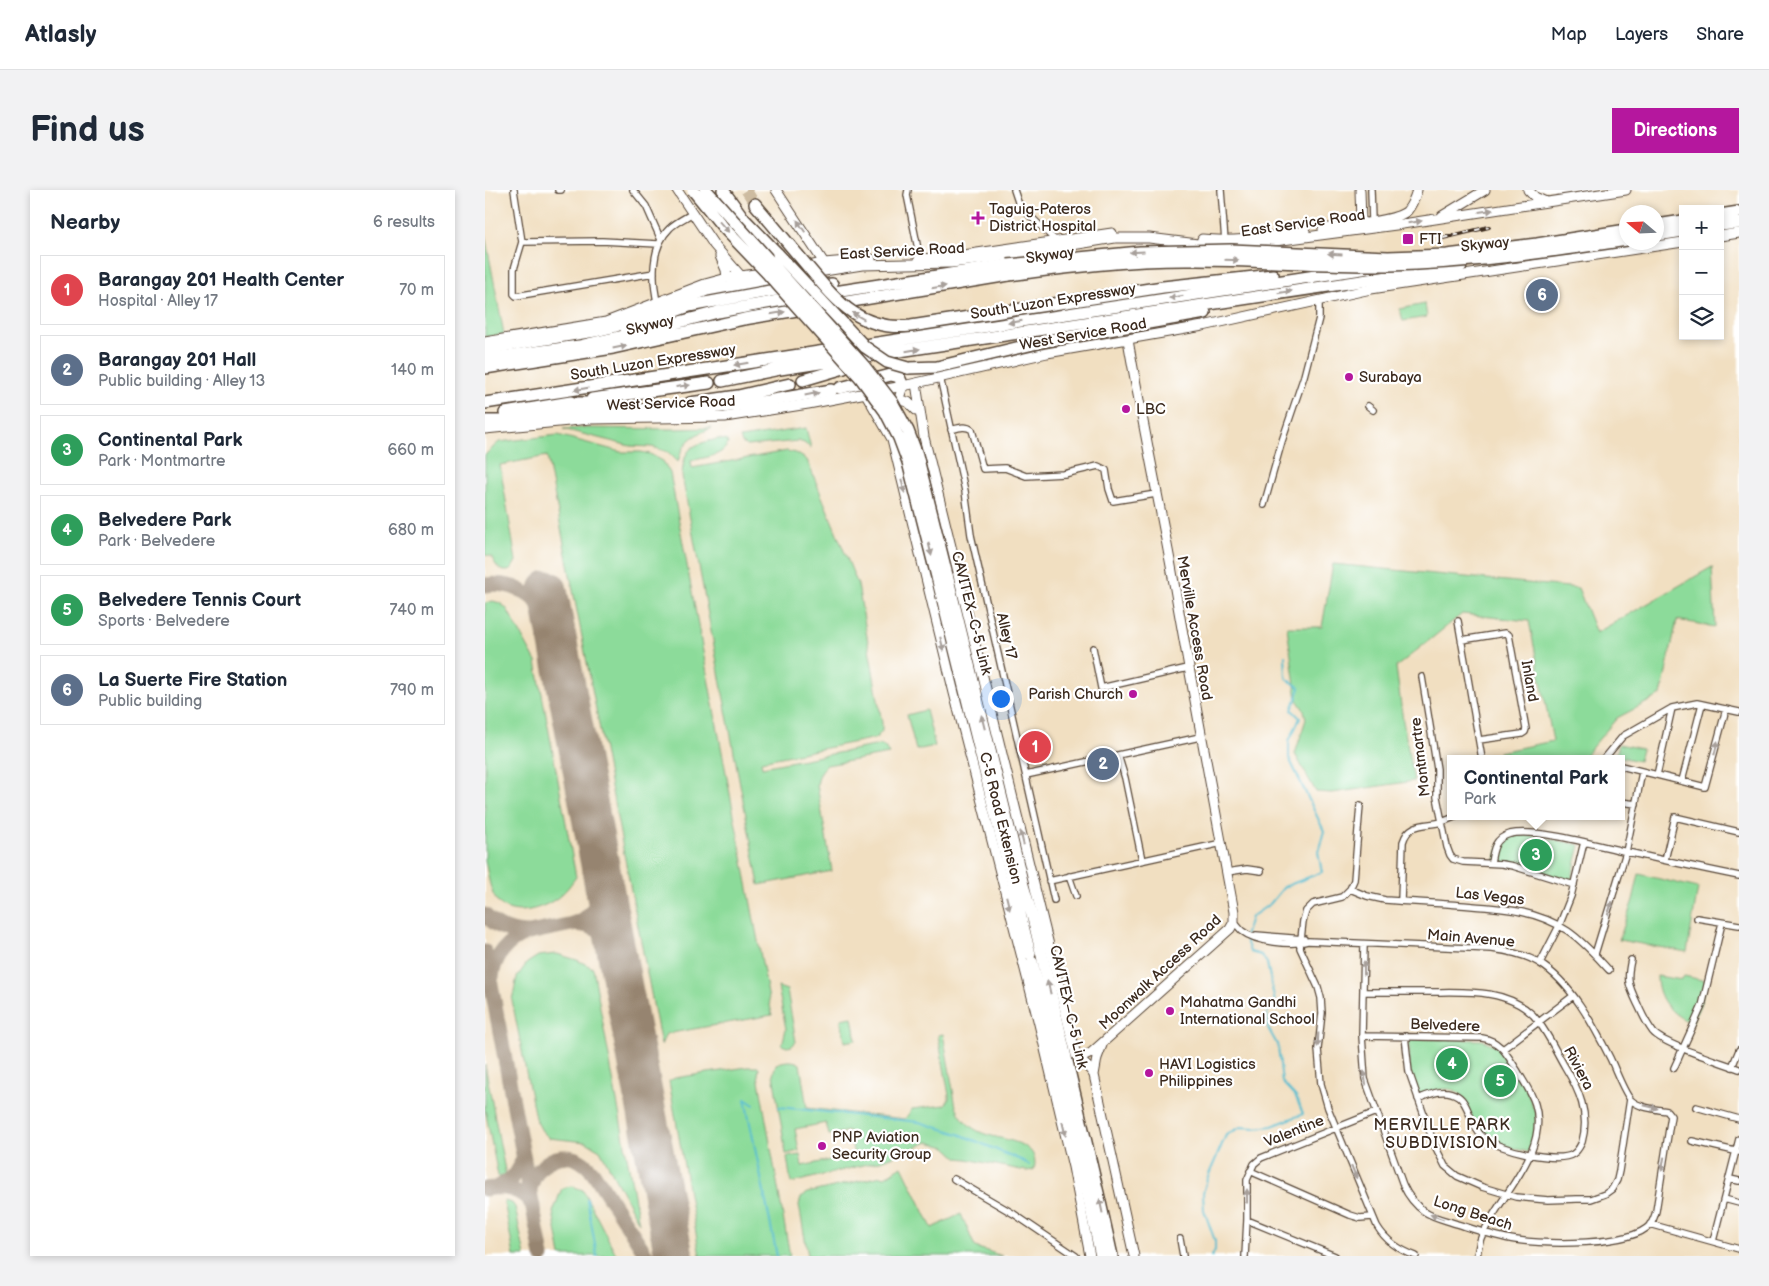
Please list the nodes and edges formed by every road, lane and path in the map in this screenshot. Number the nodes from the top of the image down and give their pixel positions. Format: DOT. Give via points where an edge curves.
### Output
graph roads {
  1 [pos="514,190"];
  2 [pos="633,190"];
  3 [pos="677,190"];
  4 [pos="693,190"];
  5 [pos="707,190"];
  6 [pos="723,190"];
  7 [pos="776,190"];
  8 [pos="908,190"];
  9 [pos="1014,190"];
  10 [pos="1221,190"];
  11 [pos="1360,190"];
  12 [pos="1371,190"];
  13 [pos="1417,190"];
  14 [pos="1485,190"];
  15 [pos="1528,190"];
  16 [pos="1626,190"];
  17 [pos="1549,202"];
  18 [pos="755,204"];
  19 [pos="1739,212"];
  20 [pos="693,213"];
  21 [pos="1724,214"];
  22 [pos="1438,218"];
  23 [pos="1372,221"];
  24 [pos="1679,222"];
  25 [pos="1361,223"];
  26 [pos="1664,224"];
  27 [pos="1739,224"];
  28 [pos="1724,226"];
  29 [pos="1619,231"];
  30 [pos="1619,231"];
  31 [pos="1739,233"];
  32 [pos="1679,234"];
  33 [pos="1724,235"];
  34 [pos="1664,236"];
  35 [pos="1225,240"];
  36 [pos="1056,241"];
  37 [pos="522,242"];
  38 [pos="660,242"];
  39 [pos="1619,242"];
  40 [pos="1619,242"];
  41 [pos="1679,243"];
  42 [pos="714,245"];
  43 [pos="920,258"];
  44 [pos="951,260"];
  45 [pos="1397,264"];
  46 [pos="826,266"];
  47 [pos="1009,270"];
  48 [pos="654,273"];
  49 [pos="727,278"];
  50 [pos="744,279"];
  51 [pos="1237,300"];
  52 [pos="1319,300"];
  53 [pos="658,306"];
  54 [pos="1128,340"];
  55 [pos="486,348"];
  56 [pos="865,358"];
  57 [pos="485,368"];
  58 [pos="940,377"];
  59 [pos="803,380"];
  60 [pos="722,381"];
  61 [pos="709,383"];
  62 [pos="790,384"];
  63 [pos="909,385"];
  64 [pos="866,394"];
  65 [pos="899,400"];
  66 [pos="485,403"];
  67 [pos="566,404"];
  68 [pos="916,410"];
  69 [pos="485,416"];
  70 [pos="485,421"];
  71 [pos="485,429"];
  72 [pos="951,430"];
  73 [pos="924,436"];
  74 [pos="892,438"];
  75 [pos="1156,494"];
  76 [pos="1264,505"];
  77 [pos="942,576"];
  78 [pos="1458,621"];
  79 [pos="1462,640"];
  80 [pos="1093,648"];
  81 [pos="1188,668"];
  82 [pos="1422,676"];
  83 [pos="1702,704"];
  84 [pos="1672,708"];
  85 [pos="1726,709"];
  86 [pos="1739,712"];
  87 [pos="1200,737"];
  88 [pos="1479,740"];
  89 [pos="1118,755"];
  90 [pos="1481,755"];
  91 [pos="1607,755"];
  92 [pos="1625,767"];
  93 [pos="1642,772"];
  94 [pos="1026,775"];
  95 [pos="1657,775"];
  96 [pos="1682,782"];
  97 [pos="1625,803"];
  98 [pos="1636,804"];
  99 [pos="1360,805"];
  100 [pos="1447,820"];
  101 [pos="1442,822"];
  102 [pos="1739,832"];
  103 [pos="1585,842"];
  104 [pos="1221,843"];
  105 [pos="1626,852"];
  106 [pos="1142,860"];
  107 [pos="1665,860"];
  108 [pos="1491,863"];
  109 [pos="1261,871"];
  110 [pos="1227,872"];
  111 [pos="1069,876"];
  112 [pos="1739,876"];
  113 [pos="1049,881"];
  114 [pos="1574,885"];
  115 [pos="1350,889"];
  116 [pos="1075,896"];
  117 [pos="1053,900"];
  118 [pos="1401,901"];
  119 [pos="1697,918"];
  120 [pos="1234,922"];
  121 [pos="1722,922"];
  122 [pos="1739,925"];
  123 [pos="1559,926"];
  124 [pos="1301,941"];
  125 [pos="1364,944"];
  126 [pos="1595,954"];
  127 [pos="1631,960"];
  128 [pos="1540,964"];
  129 [pos="1609,970"];
  130 [pos="1364,992"];
  131 [pos="1573,996"];
  132 [pos="1539,1023"];
  133 [pos="1362,1036"];
  134 [pos="1405,1036"];
  135 [pos="1103,1043"];
  136 [pos="1683,1048"];
  137 [pos="1503,1049"];
  138 [pos="1739,1050"];
  139 [pos="1076,1055"];
  140 [pos="1732,1066"];
  141 [pos="1674,1068"];
  142 [pos="1739,1069"];
  143 [pos="1094,1075"];
  144 [pos="1418,1099"];
  145 [pos="1630,1099"];
  146 [pos="1696,1107"];
  147 [pos="1376,1112"];
  148 [pos="1739,1119"];
  149 [pos="1336,1127"];
  150 [pos="1739,1139"];
  151 [pos="1692,1141"];
  152 [pos="1737,1152"];
  153 [pos="1529,1155"];
  154 [pos="1249,1171"];
  155 [pos="954,1179"];
  156 [pos="1729,1179"];
  157 [pos="1739,1181"];
  158 [pos="1507,1195"];
  159 [pos="1724,1199"];
  160 [pos="1739,1203"];
  161 [pos="1372,1217"];
  162 [pos="1247,1220"];
  163 [pos="1650,1224"];
  164 [pos="1484,1232"];
  165 [pos="1180,1239"];
  166 [pos="1713,1241"];
  167 [pos="1739,1249"];
  168 [pos="1108,1255"];
  169 [pos="1077,1256"];
  170 [pos="1090,1256"];
  171 [pos="1134,1256"];
  172 [pos="1183,1256"];
  173 [pos="1245,1256"];
  174 [pos="1335,1256"];
  175 [pos="1416,1256"];
  176 [pos="1477,1256"];
  1 -- 37 [label="street"];
  2 -- 38 [label="street" via="646,206"];
  3 -- 20 [label="main road"];
  4 -- 77 [label="highway, CAVITEX–C-5 Link, one-way, bridge" via="860,377 885,411 911,472"];
  5 -- 77 [label="highway, CAVITEX–C-5 Link, bridge" via="864,366 892,402 917,455"];
  6 -- 51 [label="highway, bridge" via="744,219 865,347 887,362 904,367 947,364 1213,311"];
  46 -- 7 [label="main road, one-way"];
  8 -- 43 [label="street"];
  9 -- 36 [label="street" via="1018,202"];
  10 -- 35 [label="street"];
  11 -- 25 [label="main road"];
  12 -- 23 [label="street"];
  13 -- 23 [label="main road, East Service Road" via="1406,211"];
  14 -- 22 [label="main road"];
  15 -- 17 [label="main road" via="1535,197"];
  16 -- 17 [label="main road, East Service Road"];
  22 -- 17 [label="main road, East Service Road, one-way"];
  45 -- 18 [label="highway, one-way, bridge" via="1222,280 897,327 861,318 846,308"];
  19 -- 21 [label="highway"];
  20 -- 38 [label="street" via="670,228"];
  20 -- 42 [label="main road"];
  44 -- 22 [label="main road, East Service Road, one-way" via="1115,238 1149,238 1225,247"];
  23 -- 25 [label="main road, East Service Road"];
  24 -- 26 [label="highway"];
  25 -- 35 [label="main road, East Service Road"];
  27 -- 28 [label="highway"];
  29 -- 45 [label="highway, South Luzon Expressway"];
  30 -- 47 [label="highway, Skyway, one-way, bridge" via="1447,255 1388,257 1231,250 1140,252"];
  31 -- 33 [label="main road"];
  32 -- 34 [label="highway"];
  35 -- 36 [label="main road, East Service Road" via="1131,231"];
  36 -- 44 [label="main road, East Service Road"];
  37 -- 38 [label="street"];
  37 -- 48 [label="street" via="514,270 516,296"];
  38 -- 48 [label="street"];
  47 -- 39 [label="highway, Skyway, one-way, bridge" via="1184,260 1388,265 1447,263"];
  51 -- 40 [label="highway, South Luzon Expressway, one-way"];
  41 -- 52 [label="main road, West Service Road"];
  42 -- 49 [label="main road"];
  42 -- 50 [label="main road"];
  43 -- 44 [label="main road, East Service Road"];
  43 -- 46 [label="main road, East Service Road" via="860,259"];
  44 -- 46 [label="main road, East Service Road"];
  45 -- 66 [label="highway, South Luzon Expressway, one-way"];
  46 -- 50 [label="main road, East Service Road"];
  47 -- 55 [label="highway, Skyway" via="899,282 744,307 602,341"];
  57 -- 47 [label="highway, Skyway, one-way" via="613,348 745,319"];
  48 -- 53 [label="street"];
  49 -- 50 [label="main road, East Service Road"];
  49 -- 53 [label="main road, East Service Road" via="705,284"];
  50 -- 53 [label="main road, East Service Road"];
  56 -- 51 [label="highway, South Luzon Expressway, one-way"];
  52 -- 54 [label="main road, West Service Road"];
  52 -- 76 [label="street" via="1319,318 1304,376"];
  53 -- 55 [label="main road, East Service Road" via="601,324"];
  54 -- 58 [label="main road, West Service Road" via="1047,353"];
  54 -- 75 [label="main road, Merville Access Road"];
  56 -- 59 [label="highway, South Luzon Expressway"];
  56 -- 60 [label="highway, South Luzon Expressway" via="780,369"];
  58 -- 63 [label="main road, West Service Road"];
  58 -- 72 [label="street, Alley 17"];
  67 -- 61 [label="highway, South Luzon Expressway, one-way" via="609,395"];
  62 -- 67 [label="highway, South Luzon Expressway" via="690,403"];
  63 -- 64 [label="main road, West Service Road"];
  63 -- 65 [label="main road"];
  63 -- 68 [label="main road"];
  70 -- 63 [label="highway, one-way" via="603,410 743,406 894,375"];
  63 -- 73 [label="main road"];
  64 -- 71 [label="main road, West Service Road" via="725,417 590,419"];
  64 -- 74 [label="main road, C-5 Road Extension"];
  65 -- 68 [label="main road" via="908,402"];
  65 -- 74 [label="main road" via="892,424"];
  67 -- 69 [label="highway, South Luzon Expressway"];
  68 -- 73 [label="main road"];
  72 -- 75 [label="street" via="964,427 972,430 983,469 1005,468 1026,476 1064,474 1098,466 1106,470 1113,501"];
  72 -- 94 [label="street, Alley 17" via="971,535"];
  139 -- 73 [label="main road, C-5 Road Extension, one-way"];
  74 -- 170 [label="main road, C-5 Road Extension, one-way" via="1039,1024 1073,1167"];
  75 -- 81 [label="main road, Merville Access Road"];
  77 -- 168 [label="highway, CAVITEX–C-5 Link" via="1082,1167"];
  168 -- 77 [label="highway, CAVITEX–C-5 Link, one-way" via="1088,1150 1036,930"];
  78 -- 79 [label="street"];
  79 -- 88 [label="street"];
  79 -- 88 [label="street, Inland" via="1509,635 1526,729 1522,734"];
  80 -- 81 [label="street" via="1103,687"];
  81 -- 87 [label="main road, Merville Access Road"];
  82 -- 101 [label="street, Montmartre"];
  83 -- 84 [label="street"];
  83 -- 85 [label="street"];
  83 -- 96 [label="street"];
  84 -- 91 [label="street" via="1623,736"];
  84 -- 95 [label="street"];
  85 -- 86 [label="street"];
  96 -- 85 [label="street, one-way" via="1706,787"];
  87 -- 89 [label="street"];
  87 -- 104 [label="main road, Merville Access Road"];
  88 -- 90 [label="street"];
  89 -- 94 [label="street"];
  89 -- 106 [label="street"];
  92 -- 93 [label="street"];
  93 -- 95 [label="street"];
  93 -- 98 [label="street"];
  94 -- 113 [label="street, Alley 17"];
  95 -- 96 [label="street"];
  97 -- 98 [label="street"];
  98 -- 105 [label="street"];
  99 -- 115 [label="street" via="1356,873"];
  100 -- 101 [label="street"];
  101 -- 108 [label="street, Montmartre" via="1453,859"];
  101 -- 118 [label="street" via="1414,827 1405,836"];
  102 -- 107 [label="street" via="1675,817"];
  103 -- 105 [label="street"];
  103 -- 108 [label="street" via="1529,832 1510,834 1496,842"];
  103 -- 114 [label="street"];
  104 -- 106 [label="street"];
  104 -- 110 [label="main road, Merville Access Road"];
  105 -- 107 [label="street"];
  126 -- 105 [label="street, one-way"];
  106 -- 111 [label="street"];
  107 -- 112 [label="street"];
  108 -- 114 [label="street, Montmartre" via="1513,866"];
  109 -- 110 [label="street" via="1247,868"];
  110 -- 120 [label="main road, Merville Access Road"];
  111 -- 113 [label="street"];
  111 -- 116 [label="street"];
  113 -- 117 [label="street, Alley 17"];
  114 -- 123 [label="street"];
  115 -- 118 [label="street, Las Vegas" via="1367,896"];
  115 -- 124 [label="street" via="1342,897 1313,904 1303,921"];
  118 -- 123 [label="street, Las Vegas" via="1514,909"];
  119 -- 121 [label="street"];
  120 -- 124 [label="street, Main Avenue" via="1242,931 1267,941"];
  120 -- 135 [label="main road, Moonwalk Access Road"];
  121 -- 122 [label="street"];
  121 -- 136 [label="street" via="1707,989"];
  123 -- 126 [label="street, Las Vegas"];
  123 -- 128 [label="street"];
  124 -- 125 [label="street, Main Avenue"];
  124 -- 149 [label="street, one-way" via="1301,953 1321,998 1318,1049 1321,1084"];
  125 -- 128 [label="street, Main Avenue" via="1503,951 1522,955"];
  130 -- 125 [label="street, Long Beach, one-way"];
  126 -- 129 [label="street, Las Vegas"];
  127 -- 136 [label="street" via="1628,981 1645,1019 1654,1033"];
  128 -- 131 [label="street, Main Avenue"];
  130 -- 132 [label="street, Riviera" via="1491,994 1518,1004"];
  130 -- 133 [label="street, Long Beach"];
  131 -- 132 [label="street"];
  131 -- 145 [label="street, Main Avenue" via="1597,1033"];
  132 -- 137 [label="street"];
  132 -- 153 [label="street, Riviera" via="1580,1094 1584,1113 1583,1135 1577,1151 1567,1156"];
  133 -- 134 [label="street, Belvedere"];
  147 -- 133 [label="street, Long Beach, one-way" via="1365,1079"];
  134 -- 137 [label="street, Belvedere" via="1488,1039"];
  134 -- 144 [label="street" via="1409,1072"];
  135 -- 139 [label="main road, Moonwalk Access Road" via="1087,1057"];
  135 -- 143 [label="main road, Moonwalk Access Road"];
  136 -- 140 [label="street"];
  136 -- 141 [label="street"];
  137 -- 153 [label="street" via="1535,1104 1538,1124"];
  138 -- 140 [label="street"];
  139 -- 143 [label="main road, C-5 Road Extension"];
  140 -- 142 [label="street"];
  143 -- 171 [label="main road"];
  144 -- 153 [label="street, Riviera" via="1438,1092 1459,1096 1472,1124 1484,1138"];
  144 -- 158 [label="street" via="1445,1166 1464,1180"];
  145 -- 158 [label="street" via="1619,1172 1612,1189 1591,1199 1548,1200"];
  145 -- 163 [label="street, one-way" via="1667,1111 1671,1116 1656,1211"];
  146 -- 148 [label="street"];
  147 -- 149 [label="street, Valentine"];
  164 -- 147 [label="street, Long Beach, one-way" via="1434,1216 1412,1200 1403,1185"];
  149 -- 154 [label="street, Valentine" via="1261,1158"];
  149 -- 161 [label="street, one-way"];
  150 -- 152 [label="street"];
  151 -- 152 [label="street"];
  152 -- 156 [label="street"];
  153 -- 158 [label="street"];
  154 -- 161 [label="street" via="1350,1215"];
  162 -- 154 [label="street, one-way"];
  155 -- 169 [label="street"];
  156 -- 157 [label="street"];
  156 -- 159 [label="street"];
  158 -- 164 [label="street"];
  159 -- 160 [label="street"];
  159 -- 166 [label="street"];
  161 -- 175 [label="street" via="1389,1241"];
  162 -- 173 [label="street"];
  162 -- 174 [label="street"];
  163 -- 164 [label="street, Long Beach" via="1622,1238 1591,1242 1525,1241"];
  163 -- 166 [label="street"];
  164 -- 176 [label="street"];
  165 -- 172 [label="street"];
  166 -- 167 [label="street"];
}
